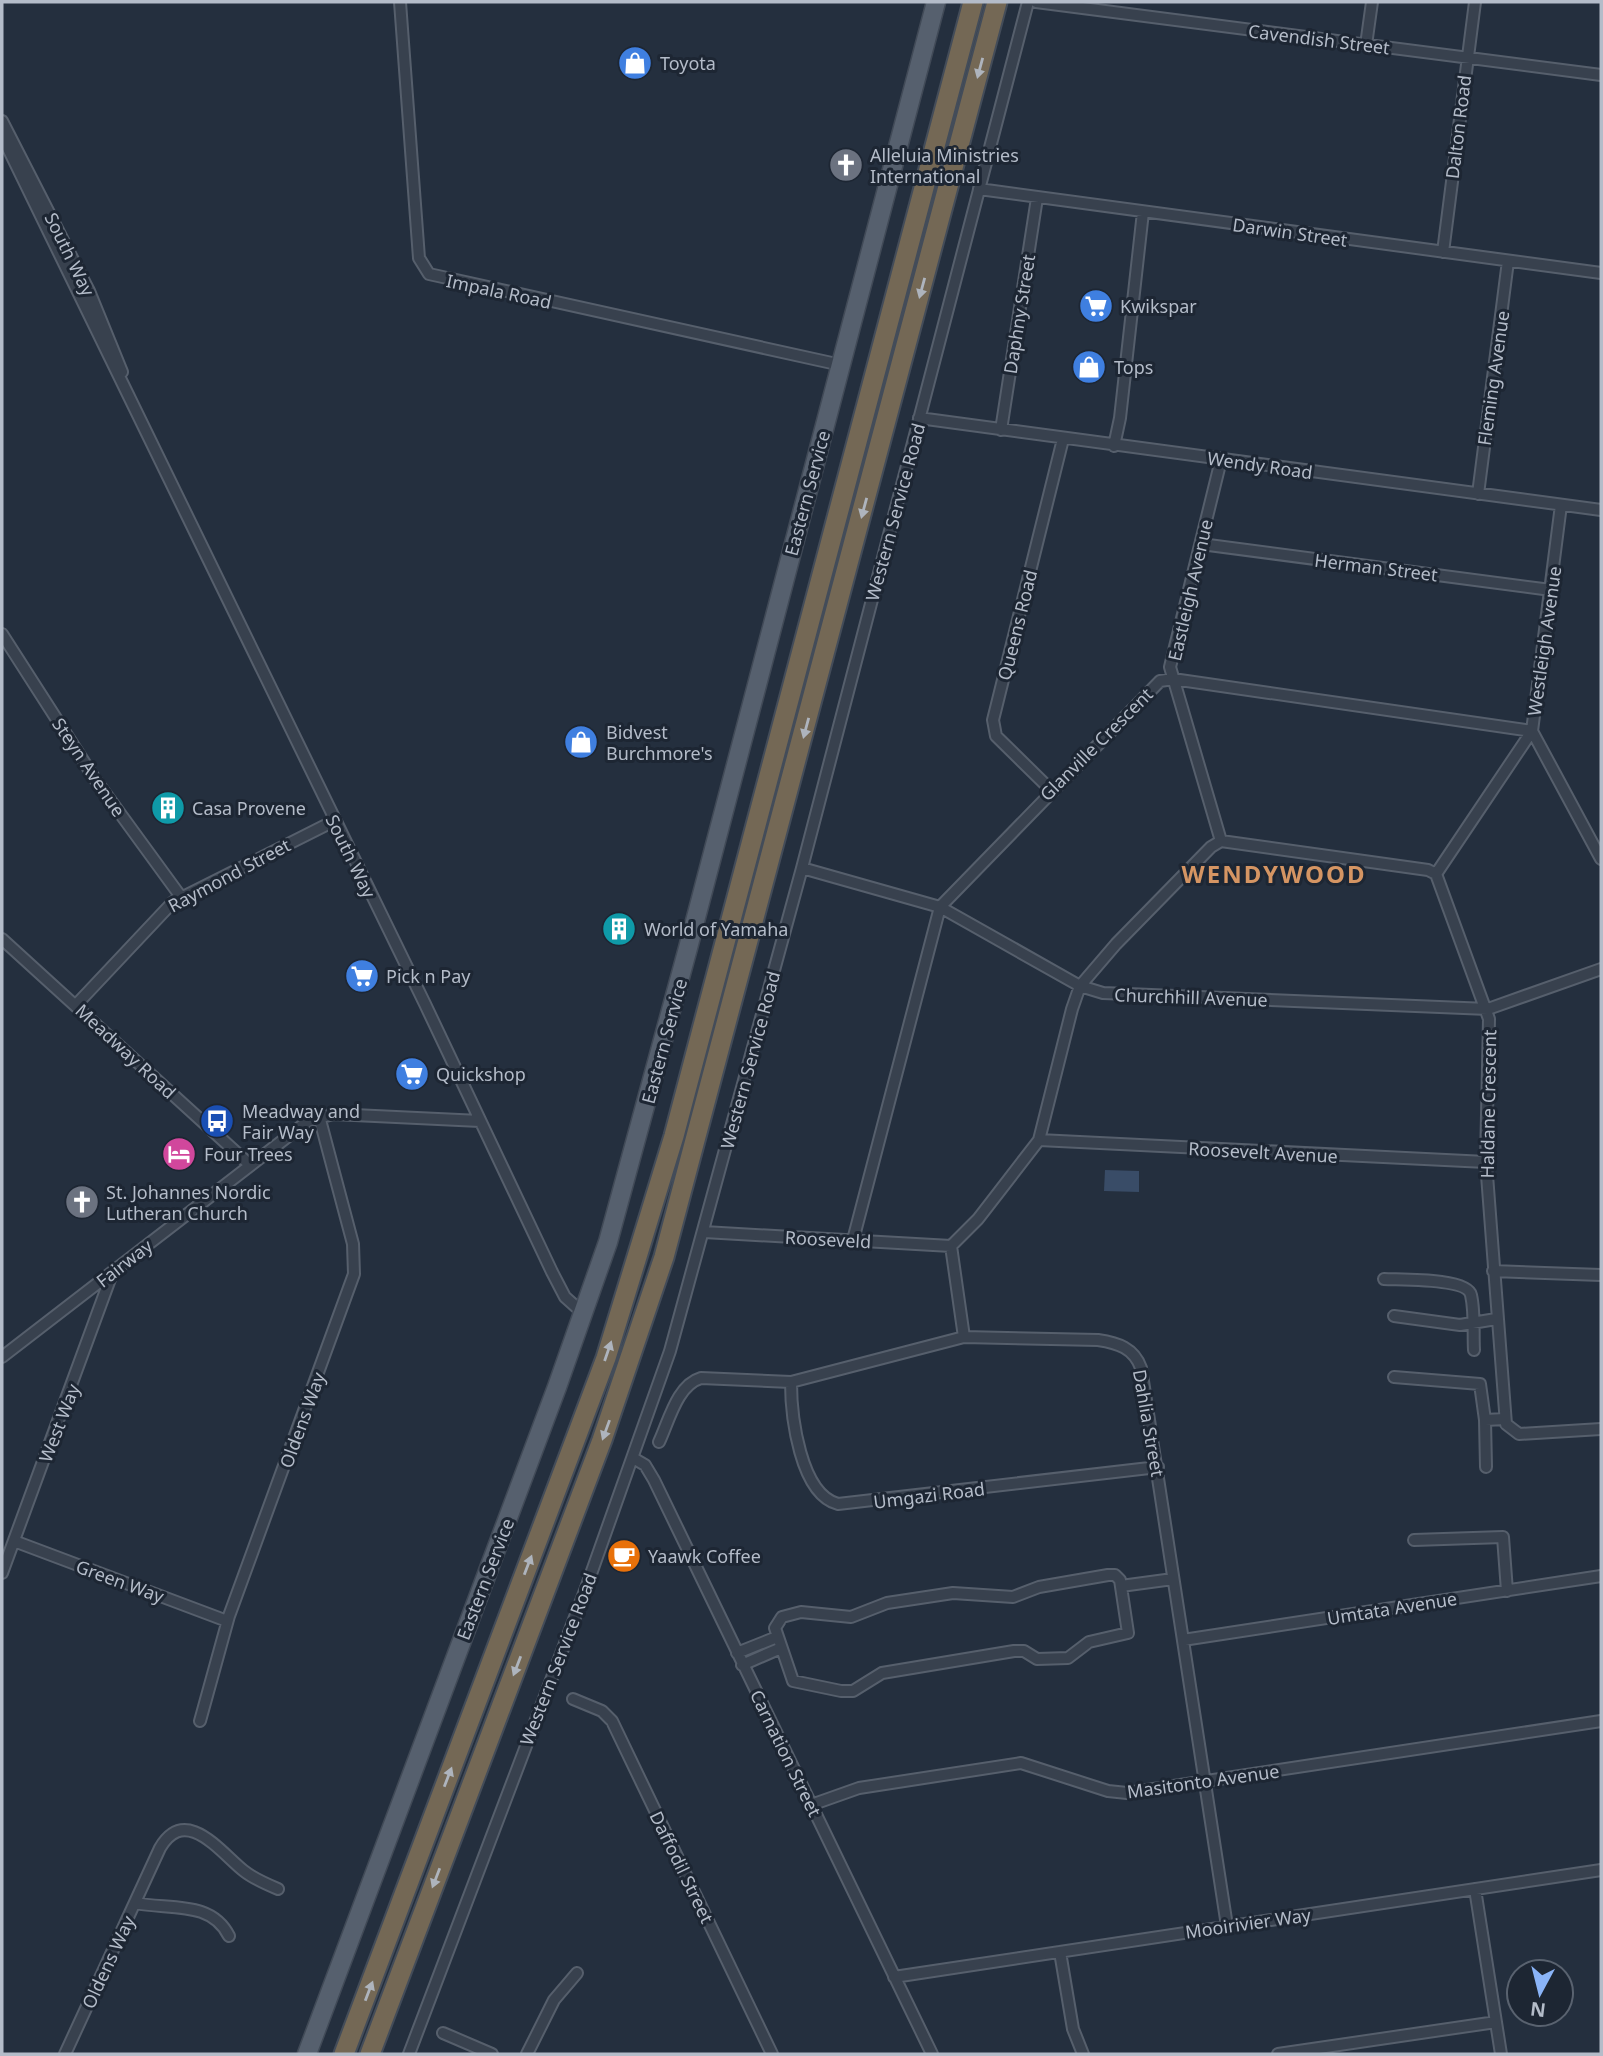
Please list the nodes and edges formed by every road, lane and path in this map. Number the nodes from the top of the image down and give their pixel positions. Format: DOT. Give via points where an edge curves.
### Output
graph roads {
  1 [pos="400,2"];
  2 [pos="936,2"];
  3 [pos="973,2"];
  4 [pos="997,2"];
  5 [pos="1028,2"];
  6 [pos="1036,2"];
  7 [pos="1372,2"];
  8 [pos="1475,2"];
  9 [pos="1366,45"];
  10 [pos="1467,58"];
  11 [pos="1601,75"];
  12 [pos="2,121"];
  13 [pos="2,136"];
  14 [pos="979,188"];
  15 [pos="1037,198"];
  16 [pos="1143,212"];
  17 [pos="1443,252"];
  18 [pos="1508,261"];
  19 [pos="1601,274"];
  20 [pos="841,365"];
  21 [pos="127,391"];
  22 [pos="919,418"];
  23 [pos="1001,430"];
  24 [pos="1063,439"];
  25 [pos="1114,446"];
  26 [pos="1221,460"];
  27 [pos="1478,494"];
  28 [pos="1561,505"];
  29 [pos="1601,510"];
  30 [pos="1201,544"];
  31 [pos="1551,590"];
  32 [pos="2,634"];
  33 [pos="1173,679"];
  34 [pos="1532,731"];
  35 [pos="1051,790"];
  36 [pos="334,821"];
  37 [pos="1601,832"];
  38 [pos="1590,838"];
  39 [pos="1221,841"];
  40 [pos="1601,859"];
  41 [pos="802,868"];
  42 [pos="1436,874"];
  43 [pos="181,897"];
  44 [pos="940,907"];
  45 [pos="2,939"];
  46 [pos="1601,969"];
  47 [pos="1080,986"];
  48 [pos="76,1005"];
  49 [pos="1488,1009"];
  50 [pos="320,1116"];
  51 [pos="480,1121"];
  52 [pos="1039,1140"];
  53 [pos="1486,1162"];
  54 [pos="249,1164"];
  55 [pos="704,1232"];
  56 [pos="853,1240"];
  57 [pos="951,1246"];
  58 [pos="113,1271"];
  59 [pos="1493,1271"];
  60 [pos="1601,1275"];
  61 [pos="1384,1279"];
  62 [pos="584,1314"];
  63 [pos="1394,1316"];
  64 [pos="1496,1319"];
  65 [pos="1472,1324"];
  66 [pos="964,1337"];
  67 [pos="1474,1350"];
  68 [pos="2,1357"];
  69 [pos="1394,1377"];
  70 [pos="791,1382"];
  71 [pos="1504,1419"];
  72 [pos="1485,1420"];
  73 [pos="1601,1429"];
  74 [pos="659,1442"];
  75 [pos="633,1458"];
  76 [pos="1158,1467"];
  77 [pos="1486,1467"];
  78 [pos="1414,1539"];
  79 [pos="14,1541"];
  80 [pos="2,1573"];
  81 [pos="1601,1576"];
  82 [pos="1173,1579"];
  83 [pos="1121,1586"];
  84 [pos="1507,1591"];
  85 [pos="227,1621"];
  86 [pos="1183,1640"];
  87 [pos="779,1642"];
  88 [pos="737,1653"];
  89 [pos="743,1665"];
  90 [pos="573,1699"];
  91 [pos="201,1721"];
  92 [pos="1601,1721"];
  93 [pos="1203,1781"];
  94 [pos="811,1805"];
  95 [pos="1601,1870"];
  96 [pos="278,1889"];
  97 [pos="1475,1889"];
  98 [pos="135,1903"];
  99 [pos="1227,1926"];
  100 [pos="229,1936"];
  101 [pos="1060,1952"];
  102 [pos="577,1973"];
  103 [pos="894,1978"];
  104 [pos="1496,2022"];
  105 [pos="443,2033"];
  106 [pos="65,2054"];
  107 [pos="307,2054"];
  108 [pos="344,2054"];
  109 [pos="370,2054"];
  110 [pos="409,2054"];
  111 [pos="492,2054"];
  112 [pos="527,2054"];
  113 [pos="772,2054"];
  114 [pos="932,2054"];
  115 [pos="1083,2054"];
  116 [pos="1278,2054"];
  117 [pos="1501,2054"];
  1 -- 20 [label="street, Impala Road" via="419,258 429,274"];
  2 -- 20 [label="main road, Eastern Service"];
  108 -- 3 [label="highway, one-way" via="601,1370 641,1251"];
  4 -- 109 [label="highway, one-way" via="661,1269 603,1440"];
  5 -- 14 [label="street, Western Service Road"];
  6 -- 9 [label="street, Cavendish Street"];
  7 -- 9 [label="street"];
  8 -- 10 [label="street, Dalton Road"];
  9 -- 10 [label="street, Cavendish Street"];
  10 -- 11 [label="street, Cavendish Street"];
  10 -- 17 [label="street, Dalton Road"];
  12 -- 21 [label="street, South Way" via="89,291"];
  13 -- 21 [label="street, South Way"];
  14 -- 15 [label="street, Darwin Street"];
  14 -- 22 [label="street, Western Service Road"];
  15 -- 16 [label="street, Darwin Street"];
  15 -- 23 [label="street, Daphny Street"];
  16 -- 17 [label="street, Darwin Street"];
  16 -- 25 [label="street"];
  17 -- 18 [label="street, Darwin Street"];
  18 -- 19 [label="street, Darwin Street"];
  18 -- 27 [label="street, Fleming Avenue"];
  20 -- 62 [label="main road, Eastern Service" via="644,1115"];
  21 -- 36 [label="street, South Way"];
  22 -- 23 [label="street, Wendy Road"];
  22 -- 41 [label="street, Western Service Road"];
  23 -- 24 [label="street, Wendy Road"];
  24 -- 25 [label="street, Wendy Road"];
  24 -- 35 [label="street, Queens Road" via="993,720 996,737"];
  25 -- 26 [label="street, Wendy Road"];
  26 -- 27 [label="street, Wendy Road"];
  26 -- 30 [label="street, Eastleigh Avenue"];
  27 -- 28 [label="street, Wendy Road"];
  28 -- 29 [label="street, Wendy Road"];
  28 -- 31 [label="street, Westleigh Avenue"];
  30 -- 31 [label="street, Herman Street"];
  30 -- 33 [label="street, Eastleigh Avenue" via="1173,649"];
  31 -- 34 [label="street, Westleigh Avenue"];
  32 -- 43 [label="street, Steyn Avenue" via="95,779"];
  33 -- 34 [label="street, Glanville Crescent"];
  33 -- 35 [label="street, Glanville Crescent" via="1155,685"];
  33 -- 39 [label="street, Eastleigh Avenue"];
  34 -- 38 [label="street"];
  34 -- 42 [label="street, Westleigh Avenue"];
  35 -- 44 [label="street, Glanville Crescent"];
  36 -- 43 [label="street, Raymond Street"];
  36 -- 51 [label="street, South Way"];
  37 -- 38 [label="street"];
  38 -- 40 [label="street"];
  39 -- 42 [label="street"];
  39 -- 47 [label="street" via="1140,918"];
  41 -- 44 [label="street, Churchhill Avenue"];
  41 -- 55 [label="street, Western Service Road"];
  42 -- 49 [label="street, Haldane Crescent"];
  43 -- 48 [label="street, Raymond Street" via="163,910"];
  44 -- 47 [label="street, Churchhill Avenue"];
  44 -- 56 [label="street, Glanville Crescent"];
  45 -- 48 [label="street, Meadway Road"];
  46 -- 49 [label="street, Churchhill Avenue"];
  47 -- 49 [label="street, Churchhill Avenue" via="1114,994"];
  47 -- 52 [label="street"];
  48 -- 54 [label="street, Meadway Road"];
  49 -- 53 [label="street, Haldane Crescent"];
  50 -- 51 [label="street, Fairway"];
  50 -- 54 [label="street, Fairway" via="294,1129"];
  50 -- 85 [label="street, Oldens Way" via="355,1267 348,1297"];
  51 -- 62 [label="street, South Way" via="559,1287"];
  52 -- 53 [label="street, Roosevelt Avenue"];
  52 -- 57 [label="street" via="978,1219"];
  53 -- 59 [label="street, Haldane Crescent"];
  54 -- 58 [label="street, Fairway"];
  55 -- 56 [label="street, Rooseveld"];
  55 -- 75 [label="street, Western Service Road"];
  56 -- 57 [label="street, Rooseveld"];
  57 -- 66 [label="street"];
  58 -- 68 [label="street, Fairway"];
  58 -- 79 [label="street, West Way"];
  59 -- 60 [label="street"];
  59 -- 64 [label="street, Haldane Crescent"];
  61 -- 65 [label="street" via="1460,1285 1471,1296"];
  62 -- 107 [label="main road, Eastern Service"];
  63 -- 65 [label="street"];
  64 -- 65 [label="street"];
  64 -- 71 [label="street, Haldane Crescent"];
  65 -- 67 [label="street"];
  66 -- 70 [label="street, Dahlia Street"];
  66 -- 76 [label="street, Dahlia Street" via="1098,1340 1127,1348 1141,1368"];
  69 -- 72 [label="street" via="1480,1384"];
  70 -- 74 [label="street, Dahlia Street" via="696,1380 683,1391"];
  70 -- 76 [label="street, Umgazi Road" via="794,1430 803,1457 819,1493 838,1504"];
  71 -- 72 [label="street"];
  71 -- 73 [label="street, Haldane Crescent" via="1510,1430 1523,1434"];
  72 -- 77 [label="street"];
  75 -- 88 [label="street, Carnation Street" via="651,1474"];
  75 -- 110 [label="street, Western Service Road"];
  76 -- 82 [label="street, Dahlia Street"];
  78 -- 84 [label="street" via="1503,1537"];
  79 -- 80 [label="street, West Way"];
  79 -- 85 [label="street, Green Way"];
  81 -- 84 [label="street, Umtata Avenue"];
  82 -- 83 [label="street"];
  82 -- 86 [label="street, Dahlia Street"];
  83 -- 87 [label="street" via="1118,1577 1108,1575 1038,1587 1013,1597 953,1593 887,1603 851,1617 801,1612 777,1621"];
  83 -- 87 [label="street" via="1128,1633 1089,1642 1068,1658 1037,1659 1014,1651 882,1673 846,1692 794,1682"];
  84 -- 86 [label="street, Umtata Avenue"];
  85 -- 91 [label="street, Oldens Way"];
  86 -- 93 [label="street, Dahlia Street"];
  87 -- 88 [label="street"];
  87 -- 89 [label="street"];
  88 -- 89 [label="street, Carnation Street"];
  89 -- 94 [label="street, Carnation Street"];
  90 -- 113 [label="street, Daffodil Street" via="602,1711 612,1721"];
  92 -- 93 [label="street, Masitonto Avenue"];
  93 -- 94 [label="street, Masitonto Avenue" via="1120,1793 1021,1763 859,1788"];
  93 -- 99 [label="street, Dahlia Street"];
  94 -- 103 [label="street, Carnation Street"];
  95 -- 97 [label="street, Mooirivier Way"];
  96 -- 98 [label="street, Oldens Way" via="246,1873 199,1833 188,1830 163,1842"];
  97 -- 99 [label="street, Mooirivier Way"];
  97 -- 104 [label="street"];
  98 -- 100 [label="street" via="203,1911 223,1925"];
  98 -- 106 [label="street, Oldens Way"];
  99 -- 101 [label="street, Mooirivier Way"];
  101 -- 103 [label="street, Mooirivier Way"];
  101 -- 115 [label="street" via="1073,2029"];
  102 -- 112 [label="street" via="554,2000"];
  103 -- 114 [label="street, Carnation Street"];
  104 -- 116 [label="street"];
  104 -- 117 [label="street"];
  105 -- 111 [label="street"];
}
